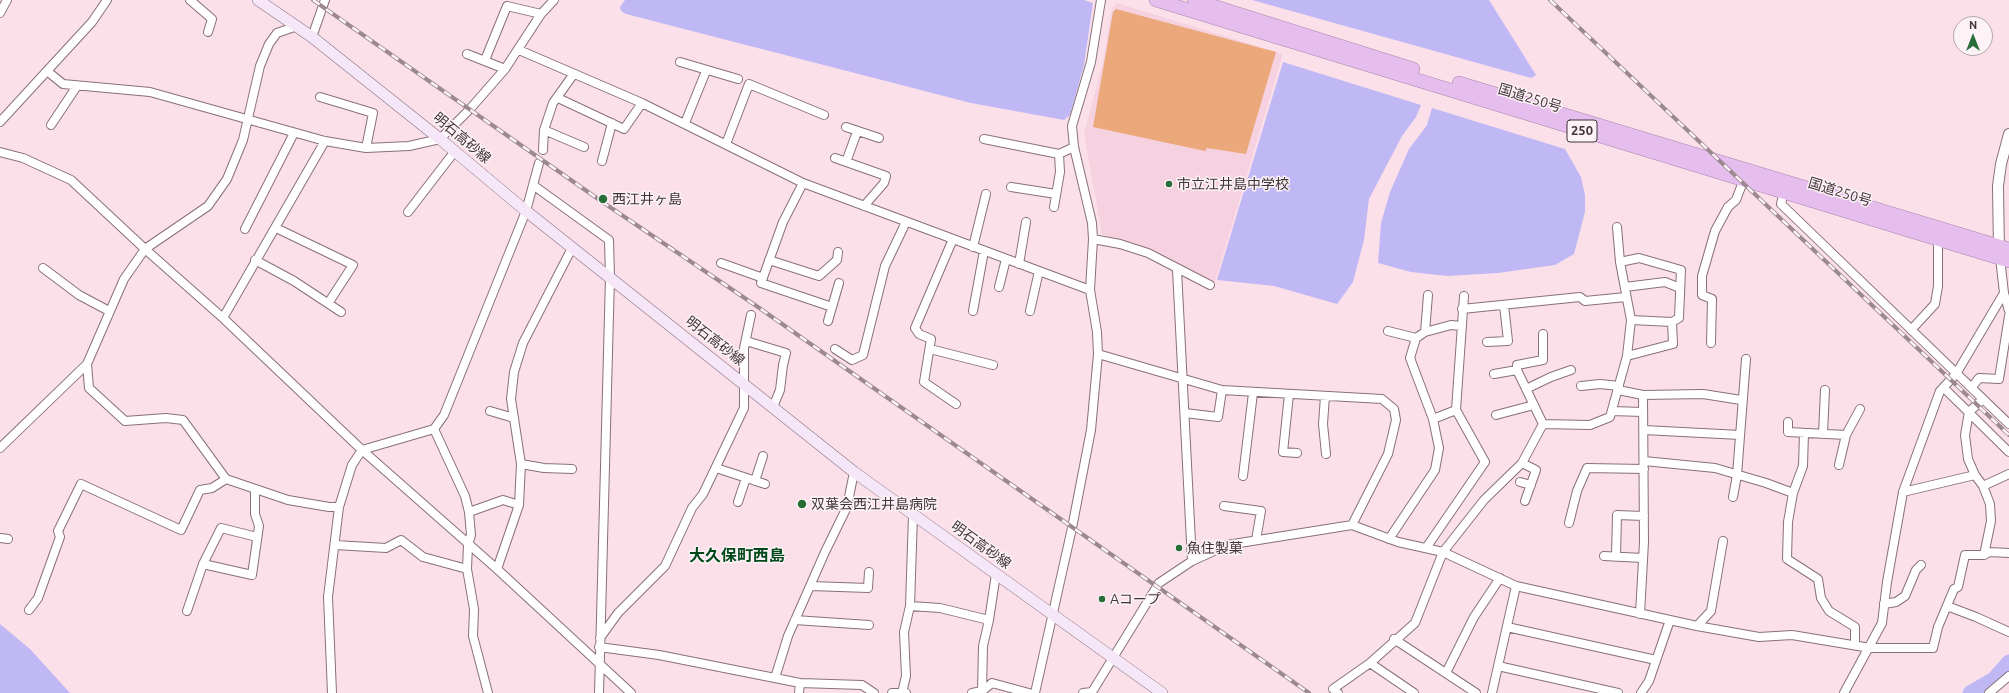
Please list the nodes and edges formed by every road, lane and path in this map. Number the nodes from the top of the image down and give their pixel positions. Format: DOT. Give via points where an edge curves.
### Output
graph roads {
  1 [pos="7,0"];
  2 [pos="107,0"];
  3 [pos="190,0"];
  4 [pos="258,0"];
  5 [pos="325,0"];
  6 [pos="554,0"];
  7 [pos="1101,0"];
  8 [pos="1156,0"];
  9 [pos="1194,0"];
  10 [pos="0,13"];
  11 [pos="542,14"];
  12 [pos="297,26"];
  13 [pos="208,32"];
  14 [pos="312,37"];
  15 [pos="519,50"];
  16 [pos="467,54"];
  17 [pos="485,60"];
  18 [pos="680,62"];
  19 [pos="505,69"];
  20 [pos="47,71"];
  21 [pos="706,71"];
  22 [pos="573,75"];
  23 [pos="738,79"];
  24 [pos="77,86"];
  25 [pos="320,97"];
  26 [pos="558,98"];
  27 [pos="642,102"];
  28 [pos="824,115"];
  29 [pos="248,120"];
  30 [pos="0,122"];
  31 [pos="612,123"];
  32 [pos="686,123"];
  33 [pos="52,125"];
  34 [pos="846,127"];
  35 [pos="544,130"];
  36 [pos="857,132"];
  37 [pos="294,133"];
  38 [pos="2009,134"];
  39 [pos="878,138"];
  40 [pos="440,139"];
  41 [pos="984,139"];
  42 [pos="325,141"];
  43 [pos="726,144"];
  44 [pos="584,147"];
  45 [pos="1074,147"];
  46 [pos="366,148"];
  47 [pos="543,150"];
  48 [pos="455,151"];
  49 [pos="0,152"];
  50 [pos="1059,154"];
  51 [pos="835,158"];
  52 [pos="602,161"];
  53 [pos="846,162"];
  54 [pos="539,163"];
  55 [pos="1744,179"];
  56 [pos="803,183"];
  57 [pos="533,185"];
  58 [pos="1011,187"];
  59 [pos="1784,191"];
  60 [pos="986,194"];
  61 [pos="1056,194"];
  62 [pos="864,206"];
  63 [pos="1054,207"];
  64 [pos="526,211"];
  65 [pos="408,212"];
  66 [pos="906,222"];
  67 [pos="1026,222"];
  68 [pos="1617,227"];
  69 [pos="276,228"];
  70 [pos="245,229"];
  71 [pos="953,239"];
  72 [pos="1093,239"];
  73 [pos="1938,239"];
  74 [pos="973,247"];
  75 [pos="572,248"];
  76 [pos="145,249"];
  77 [pos="984,251"];
  78 [pos="838,252"];
  79 [pos="2004,254"];
  80 [pos="1006,259"];
  81 [pos="256,260"];
  82 [pos="769,260"];
  83 [pos="1620,262"];
  84 [pos="721,263"];
  85 [pos="1019,264"];
  86 [pos="43,268"];
  87 [pos="1177,270"];
  88 [pos="1039,271"];
  89 [pos="610,278"];
  90 [pos="762,278"];
  91 [pos="840,283"];
  92 [pos="1210,285"];
  93 [pos="999,287"];
  94 [pos="1625,288"];
  95 [pos="1680,288"];
  96 [pos="1090,290"];
  97 [pos="2004,294"];
  98 [pos="1428,295"];
  99 [pos="1464,296"];
  100 [pos="1626,297"];
  101 [pos="329,302"];
  102 [pos="1504,305"];
  103 [pos="832,307"];
  104 [pos="1462,309"];
  105 [pos="109,311"];
  106 [pos="973,311"];
  107 [pos="1030,311"];
  108 [pos="2009,311"];
  109 [pos="341,312"];
  110 [pos="751,315"];
  111 [pos="2009,316"];
  112 [pos="223,318"];
  113 [pos="1631,320"];
  114 [pos="828,321"];
  115 [pos="1672,322"];
  116 [pos="1460,326"];
  117 [pos="1911,330"];
  118 [pos="1388,331"];
  119 [pos="1425,332"];
  120 [pos="1543,334"];
  121 [pos="1416,338"];
  122 [pos="746,341"];
  123 [pos="1487,342"];
  124 [pos="1711,344"];
  125 [pos="834,349"];
  126 [pos="930,349"];
  127 [pos="1098,354"];
  128 [pos="1627,356"];
  129 [pos="1746,359"];
  130 [pos="87,364"];
  131 [pos="993,364"];
  132 [pos="1517,370"];
  133 [pos="1571,370"];
  134 [pos="1494,374"];
  135 [pos="1956,374"];
  136 [pos="1182,378"];
  137 [pos="745,384"];
  138 [pos="1581,386"];
  139 [pos="1972,387"];
  140 [pos="1618,388"];
  141 [pos="1944,388"];
  142 [pos="1526,389"];
  143 [pos="1222,390"];
  144 [pos="1825,390"];
  145 [pos="1254,393"];
  146 [pos="1288,394"];
  147 [pos="1643,395"];
  148 [pos="1325,396"];
  149 [pos="1983,399"];
  150 [pos="1741,400"];
  151 [pos="956,404"];
  152 [pos="1534,405"];
  153 [pos="773,407"];
  154 [pos="1860,409"];
  155 [pos="1456,410"];
  156 [pos="490,411"];
  157 [pos="1612,411"];
  158 [pos="1643,412"];
  159 [pos="1969,412"];
  160 [pos="1185,413"];
  161 [pos="1496,415"];
  162 [pos="514,418"];
  163 [pos="1433,419"];
  164 [pos="1788,422"];
  165 [pos="1543,424"];
  166 [pos="2009,424"];
  167 [pos="434,429"];
  168 [pos="1644,430"];
  169 [pos="1804,433"];
  170 [pos="1823,434"];
  171 [pos="1740,435"];
  172 [pos="1846,435"];
  173 [pos="0,448"];
  174 [pos="362,450"];
  175 [pos="2009,452"];
  176 [pos="1297,453"];
  177 [pos="1326,454"];
  178 [pos="763,456"];
  179 [pos="1522,463"];
  180 [pos="521,464"];
  181 [pos="1644,465"];
  182 [pos="1839,465"];
  183 [pos="716,468"];
  184 [pos="572,469"];
  185 [pos="854,472"];
  186 [pos="2009,474"];
  187 [pos="1737,475"];
  188 [pos="1975,475"];
  189 [pos="1243,476"];
  190 [pos="746,478"];
  191 [pos="226,479"];
  192 [pos="755,481"];
  193 [pos="1520,482"];
  194 [pos="765,484"];
  195 [pos="1531,485"];
  196 [pos="1983,486"];
  197 [pos="255,489"];
  198 [pos="1903,492"];
  199 [pos="1793,493"];
  200 [pos="1733,497"];
  201 [pos="1525,501"];
  202 [pos="738,502"];
  203 [pos="519,505"];
  204 [pos="1224,506"];
  205 [pos="339,507"];
  206 [pos="469,512"];
  207 [pos="913,515"];
  208 [pos="1644,516"];
  209 [pos="1569,523"];
  210 [pos="1352,525"];
  211 [pos="257,537"];
  212 [pos="1389,539"];
  213 [pos="1256,540"];
  214 [pos="1723,541"];
  215 [pos="335,545"];
  216 [pos="468,546"];
  217 [pos="1426,548"];
  218 [pos="1443,552"];
  219 [pos="2009,553"];
  220 [pos="1984,555"];
  221 [pos="1604,556"];
  222 [pos="1616,557"];
  223 [pos="1643,558"];
  224 [pos="1192,560"];
  225 [pos="203,564"];
  226 [pos="1921,565"];
  227 [pos="467,569"];
  228 [pos="497,569"];
  229 [pos="869,572"];
  230 [pos="996,574"];
  231 [pos="1500,578"];
  232 [pos="811,586"];
  233 [pos="1516,586"];
  234 [pos="1884,604"];
  235 [pos="910,606"];
  236 [pos="1947,606"];
  237 [pos="29,610"];
  238 [pos="187,611"];
  239 [pos="1052,614"];
  240 [pos="1640,614"];
  241 [pos="795,620"];
  242 [pos="989,620"];
  243 [pos="1670,620"];
  244 [pos="869,625"];
  245 [pos="1697,626"];
  246 [pos="1507,627"];
  247 [pos="2009,631"];
  248 [pos="600,638"];
  249 [pos="1394,640"];
  250 [pos="1855,644"];
  251 [pos="600,647"];
  252 [pos="1870,648"];
  253 [pos="1114,658"];
  254 [pos="1656,660"];
  255 [pos="599,663"];
  256 [pos="1370,663"];
  257 [pos="1498,666"];
  258 [pos="1446,673"];
  259 [pos="2009,676"];
  260 [pos="775,678"];
  261 [pos="800,683"];
  262 [pos="982,690"];
  263 [pos="1093,692"];
  264 [pos="332,693"];
  265 [pos="488,693"];
  266 [pos="599,693"];
  267 [pos="631,693"];
  268 [pos="799,693"];
  269 [pos="874,693"];
  270 [pos="892,693"];
  271 [pos="902,693"];
  272 [pos="906,693"];
  273 [pos="972,693"];
  274 [pos="1029,693"];
  275 [pos="1035,693"];
  276 [pos="1083,693"];
  277 [pos="1162,693"];
  278 [pos="1338,693"];
  279 [pos="1414,693"];
  280 [pos="1476,693"];
  281 [pos="1492,693"];
  282 [pos="1618,693"];
  283 [pos="1641,693"];
  284 [pos="1844,693"];
  285 [pos="1989,693"];
  1 -- 10 [label="street"];
  2 -- 20 [label="street" via="92,22"];
  3 -- 13 [label="street" via="212,19"];
  4 -- 12 [label="main road, 明石高砂線"];
  5 -- 14 [label="street"];
  6 -- 11 [label="street"];
  7 -- 45 [label="street" via="1091,62 1072,126"];
  8 -- 55 [label="highway, 国道250号 / 250"];
  9 -- 79 [label="highway, 国道250号 / 250"];
  11 -- 15 [label="street"];
  11 -- 17 [label="street" via="507,6"];
  12 -- 14 [label="main road, 明石高砂線"];
  12 -- 29 [label="street" via="277,33 269,44 260,66"];
  14 -- 40 [label="main road, 明石高砂線"];
  15 -- 19 [label="street"];
  15 -- 22 [label="street"];
  16 -- 17 [label="street"];
  17 -- 19 [label="street"];
  18 -- 21 [label="street"];
  19 -- 40 [label="street" via="470,110"];
  20 -- 24 [label="street" via="63,84"];
  20 -- 30 [label="street"];
  21 -- 23 [label="street"];
  21 -- 32 [label="street"];
  22 -- 26 [label="street"];
  22 -- 27 [label="street"];
  24 -- 29 [label="street" via="150,92"];
  24 -- 33 [label="street"];
  25 -- 46 [label="street" via="373,113"];
  26 -- 31 [label="street"];
  26 -- 35 [label="street"];
  27 -- 31 [label="street" via="624,129"];
  27 -- 32 [label="street"];
  28 -- 43 [label="street" via="749,84"];
  29 -- 37 [label="street"];
  29 -- 76 [label="street" via="227,179 208,206"];
  31 -- 52 [label="street"];
  32 -- 43 [label="street"];
  34 -- 36 [label="street"];
  35 -- 44 [label="street"];
  35 -- 47 [label="street"];
  36 -- 39 [label="street"];
  36 -- 53 [label="street"];
  37 -- 42 [label="street"];
  37 -- 70 [label="street"];
  38 -- 79 [label="street" via="1998,186"];
  40 -- 46 [label="street" via="400,148"];
  40 -- 48 [label="main road, 明石高砂線"];
  41 -- 50 [label="street"];
  42 -- 46 [label="street"];
  42 -- 69 [label="street"];
  43 -- 56 [label="street"];
  45 -- 50 [label="street"];
  45 -- 72 [label="street" via="1092,223"];
  48 -- 64 [label="main road, 明石高砂線"];
  48 -- 65 [label="street"];
  49 -- 76 [label="street" via="23,158 71,180"];
  50 -- 61 [label="street" via="1060,172"];
  51 -- 53 [label="street"];
  53 -- 62 [label="street" via="886,176 884,183"];
  54 -- 57 [label="street"];
  55 -- 59 [label="highway, 国道250号 / 250"];
  55 -- 124 [label="street" via="1736,200 1728,207 1715,230 1702,276 1702,295 1712,299"];
  56 -- 62 [label="street"];
  56 -- 82 [label="street" via="783,222"];
  57 -- 64 [label="street"];
  57 -- 89 [label="street" via="609,240"];
  58 -- 61 [label="street"];
  59 -- 73 [label="highway, 国道250号 / 250"];
  59 -- 117 [label="street" via="1781,204"];
  60 -- 74 [label="street"];
  61 -- 63 [label="street"];
  62 -- 66 [label="street"];
  64 -- 75 [label="main road, 明石高砂線"];
  64 -- 167 [label="street" via="444,416"];
  66 -- 71 [label="street"];
  66 -- 125 [label="street" via="885,266 863,355 852,360"];
  67 -- 85 [label="street"];
  68 -- 83 [label="street"];
  69 -- 81 [label="street"];
  69 -- 101 [label="street" via="353,265"];
  71 -- 74 [label="street"];
  71 -- 126 [label="street" via="915,328 919,334 931,339"];
  72 -- 87 [label="street" via="1120,244 1148,254"];
  72 -- 96 [label="street"];
  73 -- 79 [label="highway, 国道250号 / 250"];
  73 -- 117 [label="street" via="1938,286 1935,304"];
  74 -- 77 [label="street"];
  75 -- 89 [label="main road, 明石高砂線"];
  75 -- 162 [label="street" via="523,344 514,372 511,399"];
  76 -- 105 [label="street" via="124,279"];
  76 -- 112 [label="street"];
  77 -- 80 [label="street"];
  77 -- 106 [label="street"];
  78 -- 82 [label="street" via="836,260 819,276"];
  79 -- 97 [label="street"];
  80 -- 85 [label="street"];
  80 -- 93 [label="street"];
  81 -- 101 [label="street"];
  81 -- 112 [label="street"];
  82 -- 90 [label="street"];
  83 -- 94 [label="street"];
  83 -- 95 [label="street" via="1639,258 1681,270"];
  84 -- 90 [label="street"];
  85 -- 88 [label="street"];
  86 -- 105 [label="street" via="79,295"];
  87 -- 92 [label="street"];
  87 -- 136 [label="street"];
  88 -- 96 [label="street"];
  88 -- 107 [label="street"];
  89 -- 137 [label="main road, 明石高砂線"];
  89 -- 248 [label="street"];
  90 -- 103 [label="street" via="761,283"];
  91 -- 103 [label="street"];
  94 -- 95 [label="street" via="1665,282"];
  94 -- 100 [label="street"];
  95 -- 115 [label="street" via="1679,318"];
  96 -- 127 [label="street"];
  97 -- 108 [label="street"];
  97 -- 135 [label="street"];
  98 -- 119 [label="street"];
  99 -- 104 [label="street"];
  100 -- 102 [label="street" via="1585,301 1580,297"];
  100 -- 113 [label="street"];
  101 -- 109 [label="street"];
  102 -- 104 [label="street"];
  102 -- 123 [label="street" via="1508,341"];
  103 -- 114 [label="street"];
  104 -- 116 [label="street"];
  105 -- 130 [label="street"];
  110 -- 122 [label="street"];
  111 -- 139 [label="street" via="1999,379 1979,378"];
  112 -- 174 [label="street"];
  113 -- 115 [label="street"];
  113 -- 128 [label="street"];
  115 -- 128 [label="street" via="1673,344"];
  116 -- 119 [label="street" via="1451,325"];
  116 -- 155 [label="street"];
  117 -- 135 [label="street"];
  118 -- 121 [label="street"];
  119 -- 121 [label="street"];
  120 -- 132 [label="street" via="1543,360 1517,365"];
  121 -- 163 [label="street" via="1410,358"];
  122 -- 137 [label="street"];
  122 -- 153 [label="street" via="786,353 780,390"];
  126 -- 131 [label="street"];
  126 -- 151 [label="street" via="924,382"];
  127 -- 136 [label="street"];
  127 -- 239 [label="street" via="1091,430"];
  128 -- 140 [label="street"];
  129 -- 150 [label="street"];
  130 -- 173 [label="street"];
  130 -- 191 [label="street" via="89,388 125,422 166,418 183,420"];
  132 -- 134 [label="street"];
  132 -- 142 [label="street"];
  133 -- 142 [label="street" via="1551,376"];
  135 -- 139 [label="street"];
  135 -- 141 [label="street"];
  136 -- 143 [label="street"];
  136 -- 160 [label="street"];
  137 -- 153 [label="main road, 明石高砂線"];
  137 -- 183 [label="street" via="744,408"];
  138 -- 140 [label="street" via="1600,384"];
  139 -- 149 [label="street"];
  140 -- 147 [label="street"];
  140 -- 157 [label="street"];
  141 -- 159 [label="street"];
  141 -- 198 [label="street" via="1940,391"];
  142 -- 152 [label="street"];
  143 -- 145 [label="street"];
  143 -- 160 [label="street" via="1218,417"];
  144 -- 170 [label="street"];
  145 -- 146 [label="street"];
  145 -- 189 [label="street"];
  146 -- 148 [label="street"];
  146 -- 176 [label="street" via="1283,452"];
  147 -- 150 [label="street" via="1703,394"];
  147 -- 158 [label="street"];
  148 -- 177 [label="street" via="1322,424"];
  148 -- 210 [label="street" via="1382,399 1394,409 1396,420 1388,454"];
  149 -- 159 [label="street"];
  149 -- 166 [label="street"];
  150 -- 171 [label="street"];
  152 -- 161 [label="street"];
  152 -- 165 [label="street"];
  153 -- 185 [label="main road, 明石高砂線"];
  154 -- 172 [label="street"];
  155 -- 163 [label="street"];
  155 -- 217 [label="street" via="1485,462"];
  156 -- 162 [label="street"];
  157 -- 158 [label="street"];
  157 -- 165 [label="street" via="1610,416 1590,425"];
  158 -- 168 [label="street"];
  159 -- 175 [label="street"];
  159 -- 188 [label="street" via="1965,435 1968,459"];
  160 -- 224 [label="street"];
  162 -- 180 [label="street"];
  163 -- 212 [label="street" via="1439,448 1434,470"];
  164 -- 169 [label="street" via="1788,432"];
  165 -- 179 [label="street"];
  167 -- 174 [label="street"];
  167 -- 206 [label="street" via="465,496"];
  168 -- 171 [label="street"];
  168 -- 181 [label="street"];
  169 -- 170 [label="street"];
  169 -- 199 [label="street" via="1803,466"];
  170 -- 172 [label="street"];
  171 -- 187 [label="street"];
  172 -- 182 [label="street"];
  174 -- 205 [label="street" via="352,465"];
  174 -- 216 [label="street"];
  178 -- 192 [label="street"];
  179 -- 195 [label="street" via="1536,470"];
  179 -- 218 [label="street" via="1484,500"];
  180 -- 184 [label="street"];
  180 -- 203 [label="street"];
  181 -- 187 [label="street" via="1715,468"];
  181 -- 208 [label="street"];
  181 -- 209 [label="street" via="1587,468 1577,491"];
  183 -- 190 [label="street"];
  183 -- 248 [label="street" via="703,494 692,508 665,566 618,613"];
  185 -- 207 [label="main road, 明石高砂線"];
  185 -- 232 [label="street" via="847,507"];
  186 -- 196 [label="street"];
  187 -- 199 [label="street"];
  187 -- 200 [label="street"];
  188 -- 196 [label="street"];
  188 -- 198 [label="street"];
  190 -- 192 [label="street"];
  190 -- 202 [label="street"];
  191 -- 197 [label="street"];
  191 -- 237 [label="street" via="212,488 200,490 181,530 81,484 58,531 60,537 38,598"];
  192 -- 194 [label="street"];
  193 -- 195 [label="street"];
  195 -- 201 [label="street"];
  196 -- 220 [label="street" via="1990,504 1991,521"];
  197 -- 205 [label="street" via="288,500"];
  197 -- 211 [label="street" via="255,514 259,526"];
  198 -- 234 [label="street"];
  199 -- 250 [label="street" via="1788,522 1787,559 1818,579 1821,598 1829,610 1855,627"];
  203 -- 206 [label="street" via="503,500"];
  203 -- 228 [label="street"];
  204 -- 213 [label="street" via="1261,510"];
  205 -- 215 [label="street"];
  206 -- 216 [label="street" via="471,535"];
  207 -- 230 [label="main road, 明石高砂線"];
  207 -- 235 [label="street"];
  208 -- 222 [label="street" via="1617,515"];
  208 -- 223 [label="street"];
  210 -- 212 [label="street"];
  210 -- 213 [label="street"];
  211 -- 225 [label="street" via="221,528"];
  211 -- 225 [label="street" via="252,575"];
  212 -- 217 [label="street"];
  213 -- 224 [label="street" via="1227,544"];
  214 -- 245 [label="street" via="1710,611"];
  215 -- 227 [label="street" via="386,548 401,540 423,557"];
  215 -- 264 [label="street" via="328,597"];
  216 -- 227 [label="street"];
  216 -- 228 [label="street"];
  217 -- 218 [label="street"];
  218 -- 231 [label="street"];
  218 -- 249 [label="street" via="1415,623"];
  219 -- 220 [label="street" via="1989,552"];
  220 -- 236 [label="street" via="1965,555 1958,587 1954,588"];
  221 -- 222 [label="street"];
  222 -- 223 [label="street"];
  223 -- 240 [label="street"];
  224 -- 253 [label="street" via="1159,583"];
  225 -- 238 [label="street"];
  226 -- 234 [label="street" via="1916,570 1905,596 1896,602"];
  227 -- 265 [label="street" via="474,609 473,636"];
  228 -- 255 [label="street"];
  229 -- 232 [label="street" via="868,588"];
  230 -- 239 [label="main road, 明石高砂線"];
  230 -- 242 [label="street"];
  231 -- 233 [label="street"];
  231 -- 258 [label="street" via="1474,617"];
  232 -- 241 [label="street"];
  233 -- 240 [label="street"];
  233 -- 246 [label="street"];
  234 -- 252 [label="street" via="1882,623"];
  235 -- 242 [label="street" via="940,608"];
  235 -- 271 [label="street" via="904,632 906,676"];
  236 -- 247 [label="street"];
  236 -- 252 [label="street" via="1933,648"];
  239 -- 253 [label="main road, 明石高砂線"];
  239 -- 275 [label="street"];
  240 -- 243 [label="street"];
  241 -- 244 [label="street"];
  241 -- 260 [label="street"];
  242 -- 262 [label="street" via="983,646"];
  243 -- 245 [label="street"];
  243 -- 254 [label="street"];
  245 -- 250 [label="street" via="1759,637 1792,635"];
  246 -- 254 [label="street"];
  246 -- 257 [label="street"];
  248 -- 251 [label="street"];
  249 -- 256 [label="street"];
  249 -- 258 [label="street"];
  250 -- 252 [label="street"];
  251 -- 255 [label="street"];
  251 -- 260 [label="street" via="659,655"];
  252 -- 284 [label="street"];
  253 -- 263 [label="street"];
  253 -- 277 [label="main road, 明石高砂線"];
  254 -- 283 [label="street" via="1649,681"];
  255 -- 266 [label="street"];
  255 -- 267 [label="street"];
  256 -- 278 [label="street" via="1333,690"];
  256 -- 279 [label="street"];
  257 -- 281 [label="street"];
  257 -- 282 [label="street"];
  258 -- 280 [label="street"];
  259 -- 285 [label="street"];
  260 -- 261 [label="street"];
  261 -- 268 [label="street"];
  261 -- 269 [label="street" via="862,685"];
  262 -- 273 [label="street"];
  262 -- 274 [label="street" via="992,683"];
  263 -- 276 [label="street"];
  270 -- 271 [label="street"];
  271 -- 272 [label="street"];
}
